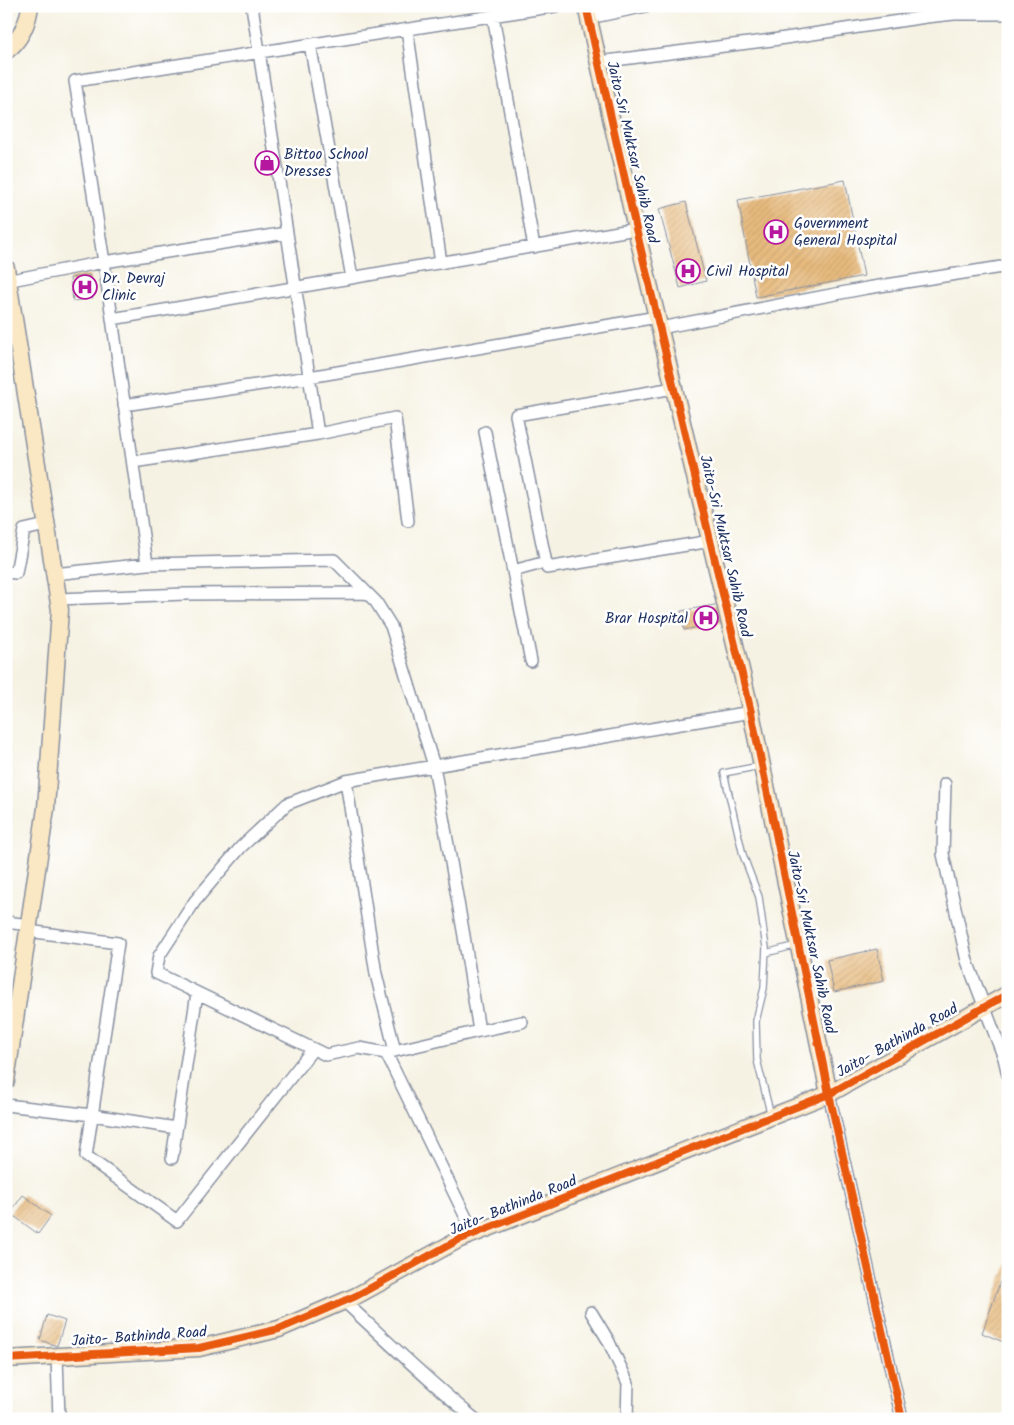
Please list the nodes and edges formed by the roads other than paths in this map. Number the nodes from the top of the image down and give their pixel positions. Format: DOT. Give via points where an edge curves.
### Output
graph roads {
  1 [pos="30,6"];
  2 [pos="252,6"];
  3 [pos="556,6"];
  4 [pos="646,6"];
  5 [pos="588,12"];
  6 [pos="1008,14"];
  7 [pos="493,16"];
  8 [pos="406,29"];
  9 [pos="310,44"];
  10 [pos="6,50"];
  11 [pos="259,52"];
  12 [pos="599,62"];
  13 [pos="636,229"];
  14 [pos="286,233"];
  15 [pos="534,247"];
  16 [pos="104,262"];
  17 [pos="441,263"];
  18 [pos="1008,266"];
  19 [pos="7,277"];
  20 [pos="352,278"];
  21 [pos="294,288"];
  22 [pos="112,319"];
  23 [pos="659,323"];
  24 [pos="309,377"];
  25 [pos="674,388"];
  26 [pos="124,405"];
  27 [pos="485,432"];
  28 [pos="318,434"];
  29 [pos="132,462"];
  30 [pos="408,521"];
  31 [pos="46,525"];
  32 [pos="711,540"];
  33 [pos="546,562"];
  34 [pos="147,564"];
  35 [pos="513,571"];
  36 [pos="6,572"];
  37 [pos="54,574"];
  38 [pos="366,593"];
  39 [pos="58,598"];
  40 [pos="530,661"];
  41 [pos="751,712"];
  42 [pos="434,766"];
  43 [pos="762,766"];
  44 [pos="346,781"];
  45 [pos="945,784"];
  46 [pos="6,922"];
  47 [pos="28,928"];
  48 [pos="799,945"];
  49 [pos="766,953"];
  50 [pos="197,993"];
  51 [pos="1008,994"];
  52 [pos="985,1007"];
  53 [pos="522,1022"];
  54 [pos="479,1031"];
  55 [pos="313,1049"];
  56 [pos="390,1052"];
  57 [pos="1008,1075"];
  58 [pos="6,1081"];
  59 [pos="829,1094"];
  60 [pos="6,1105"];
  61 [pos="92,1115"];
  62 [pos="771,1116"];
  63 [pos="176,1128"];
  64 [pos="172,1158"];
  65 [pos="474,1234"];
  66 [pos="344,1301"];
  67 [pos="591,1312"];
  68 [pos="56,1356"];
  69 [pos="6,1359"];
  70 [pos="59,1419"];
  71 [pos="475,1419"];
  72 [pos="627,1419"];
  73 [pos="902,1419"];
  1 -- 10 [label="street" via="23,32"];
  2 -- 11 [label="street"];
  3 -- 7 [label="street"];
  4 -- 5 [label="street"];
  5 -- 12 [label="street, Jaito-Sri Muktsar Sahib Road"];
  6 -- 12 [label="street" via="926,16"];
  7 -- 8 [label="street"];
  7 -- 15 [label="street"];
  8 -- 9 [label="street"];
  8 -- 17 [label="street"];
  9 -- 11 [label="street"];
  9 -- 20 [label="street"];
  11 -- 14 [label="street"];
  11 -- 16 [label="street" via="74,81"];
  12 -- 13 [label="street, Jaito-Sri Muktsar Sahib Road"];
  13 -- 15 [label="street"];
  13 -- 23 [label="street, Jaito-Sri Muktsar Sahib Road"];
  14 -- 16 [label="street"];
  14 -- 21 [label="street"];
  15 -- 17 [label="street"];
  16 -- 19 [label="street"];
  16 -- 22 [label="street"];
  17 -- 20 [label="street"];
  18 -- 23 [label="street"];
  19 -- 31 [label="street"];
  20 -- 21 [label="street"];
  21 -- 22 [label="street"];
  21 -- 24 [label="street"];
  22 -- 26 [label="street"];
  23 -- 24 [label="street"];
  23 -- 25 [label="street, Jaito-Sri Muktsar Sahib Road"];
  24 -- 26 [label="street"];
  24 -- 28 [label="street"];
  25 -- 32 [label="street, Jaito-Sri Muktsar Sahib Road"];
  25 -- 33 [label="street" via="516,415"];
  26 -- 29 [label="street"];
  27 -- 35 [label="street"];
  28 -- 29 [label="street"];
  28 -- 30 [label="street" via="395,418"];
  29 -- 34 [label="street"];
  31 -- 36 [label="street" via="24,530 16,573"];
  31 -- 37 [label="street"];
  32 -- 33 [label="street" via="547,568"];
  32 -- 41 [label="street, Jaito-Sri Muktsar Sahib Road"];
  33 -- 35 [label="street"];
  34 -- 37 [label="street"];
  34 -- 38 [label="street" via="334,560"];
  35 -- 40 [label="street"];
  37 -- 39 [label="street"];
  38 -- 39 [label="street"];
  38 -- 42 [label="street" via="376,602 391,626"];
  39 -- 47 [label="street" via="60,610 46,808"];
  41 -- 42 [label="street"];
  41 -- 43 [label="street, Jaito-Sri Muktsar Sahib Road"];
  42 -- 44 [label="street"];
  42 -- 54 [label="street"];
  43 -- 48 [label="street, Jaito-Sri Muktsar Sahib Road"];
  43 -- 49 [label="lane" via="724,773 743,855 759,897"];
  44 -- 50 [label="street" via="287,804 241,847 195,901 159,956 156,973"];
  44 -- 56 [label="street"];
  45 -- 52 [label="street" via="943,854 967,961"];
  46 -- 47 [label="street"];
  47 -- 58 [label="street"];
  47 -- 61 [label="street" via="118,944"];
  48 -- 49 [label="lane"];
  48 -- 59 [label="street, Jaito-Sri Muktsar Sahib Road"];
  49 -- 62 [label="lane" via="764,988 756,1021 757,1060"];
  50 -- 55 [label="street"];
  50 -- 63 [label="street"];
  51 -- 52 [label="street, Jaito- Bathinda Road"];
  52 -- 57 [label="street"];
  52 -- 59 [label="street, Jaito- Bathinda Road"];
  53 -- 54 [label="street"];
  54 -- 56 [label="street"];
  55 -- 56 [label="street" via="326,1055 359,1048"];
  55 -- 61 [label="street" via="177,1221 86,1156"];
  56 -- 65 [label="street"];
  59 -- 62 [label="street, Jaito- Bathinda Road"];
  59 -- 73 [label="street"];
  60 -- 61 [label="street"];
  61 -- 63 [label="street"];
  62 -- 65 [label="street, Jaito- Bathinda Road"];
  63 -- 64 [label="street"];
  65 -- 66 [label="street, Jaito- Bathinda Road"];
  66 -- 68 [label="street, Jaito- Bathinda Road" via="279,1329 199,1348"];
  66 -- 71 [label="street" via="437,1389"];
  67 -- 72 [label="street" via="628,1382"];
  68 -- 69 [label="street, Jaito- Bathinda Road"];
  68 -- 70 [label="street"];
}
